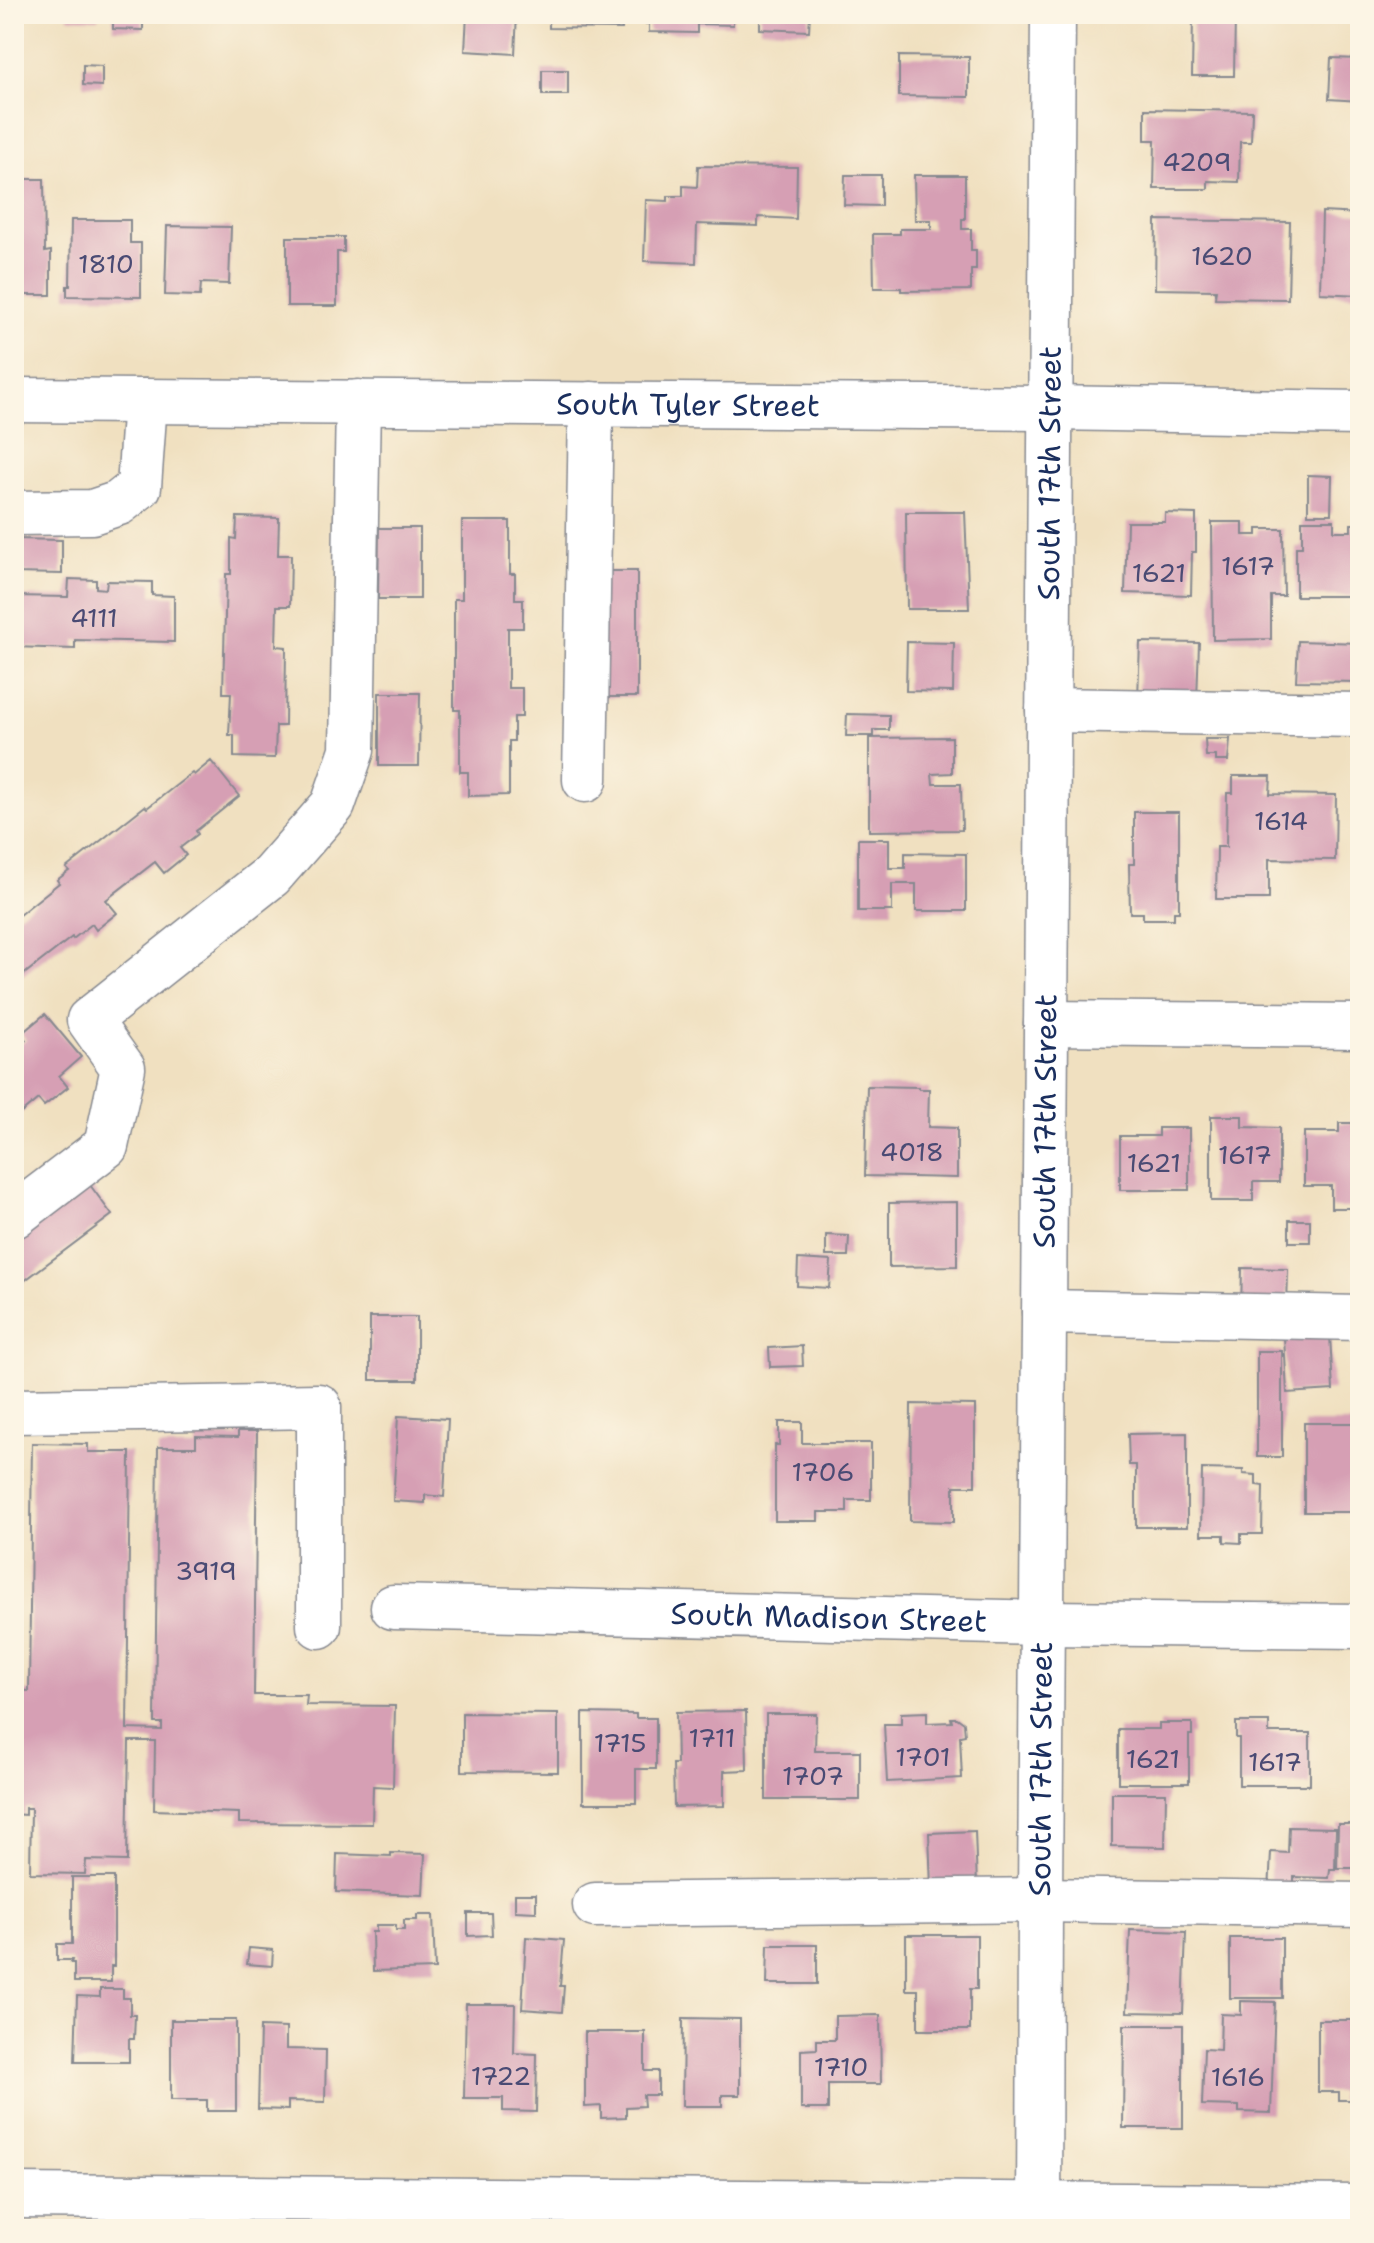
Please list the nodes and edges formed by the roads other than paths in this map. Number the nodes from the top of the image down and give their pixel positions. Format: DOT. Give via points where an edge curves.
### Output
graph roads {
  1 [pos="1053,14"];
  2 [pos="14,400"];
  3 [pos="145,401"];
  4 [pos="358,402"];
  5 [pos="591,404"];
  6 [pos="1050,408"];
  7 [pos="1360,413"];
  8 [pos="14,513"];
  9 [pos="1048,710"];
  10 [pos="1360,715"];
  11 [pos="585,780"];
  12 [pos="1046,1023"];
  13 [pos="1360,1026"];
  14 [pos="14,1216"];
  15 [pos="1044,1312"];
  16 [pos="1360,1318"];
  17 [pos="14,1411"];
  18 [pos="393,1607"];
  19 [pos="1042,1623"];
  20 [pos="319,1626"];
  21 [pos="1360,1626"];
  22 [pos="1040,1900"];
  23 [pos="595,1905"];
  24 [pos="1360,1905"];
  25 [pos="14,2196"];
  26 [pos="1360,2207"];
  27 [pos="1039,2216"];
  1 -- 6 [label="street, South 17th Street"];
  2 -- 3 [label="street, South Tyler Street"];
  3 -- 4 [label="street, South Tyler Street"];
  3 -- 8 [label="street" via="139,487 119,503 92,512"];
  4 -- 5 [label="street, South Tyler Street"];
  4 -- 14 [label="street" via="352,750 333,805 271,876 89,1020 123,1068 106,1146"];
  5 -- 6 [label="street, South Tyler Street"];
  5 -- 11 [label="street"];
  6 -- 7 [label="street, South Tyler Street"];
  6 -- 9 [label="street, South 17th Street"];
  9 -- 10 [label="street"];
  9 -- 12 [label="street, South 17th Street"];
  12 -- 13 [label="street"];
  12 -- 15 [label="street, South 17th Street"];
  15 -- 16 [label="street"];
  15 -- 19 [label="street, South 17th Street"];
  17 -- 20 [label="street" via="319,1406"];
  18 -- 19 [label="street, South Madison Street"];
  19 -- 21 [label="street, South Madison Street"];
  19 -- 22 [label="street, South 17th Street"];
  22 -- 23 [label="street"];
  22 -- 24 [label="street"];
  22 -- 27 [label="street, South 17th Street"];
  25 -- 27 [label="street"];
  26 -- 27 [label="street"];
}
